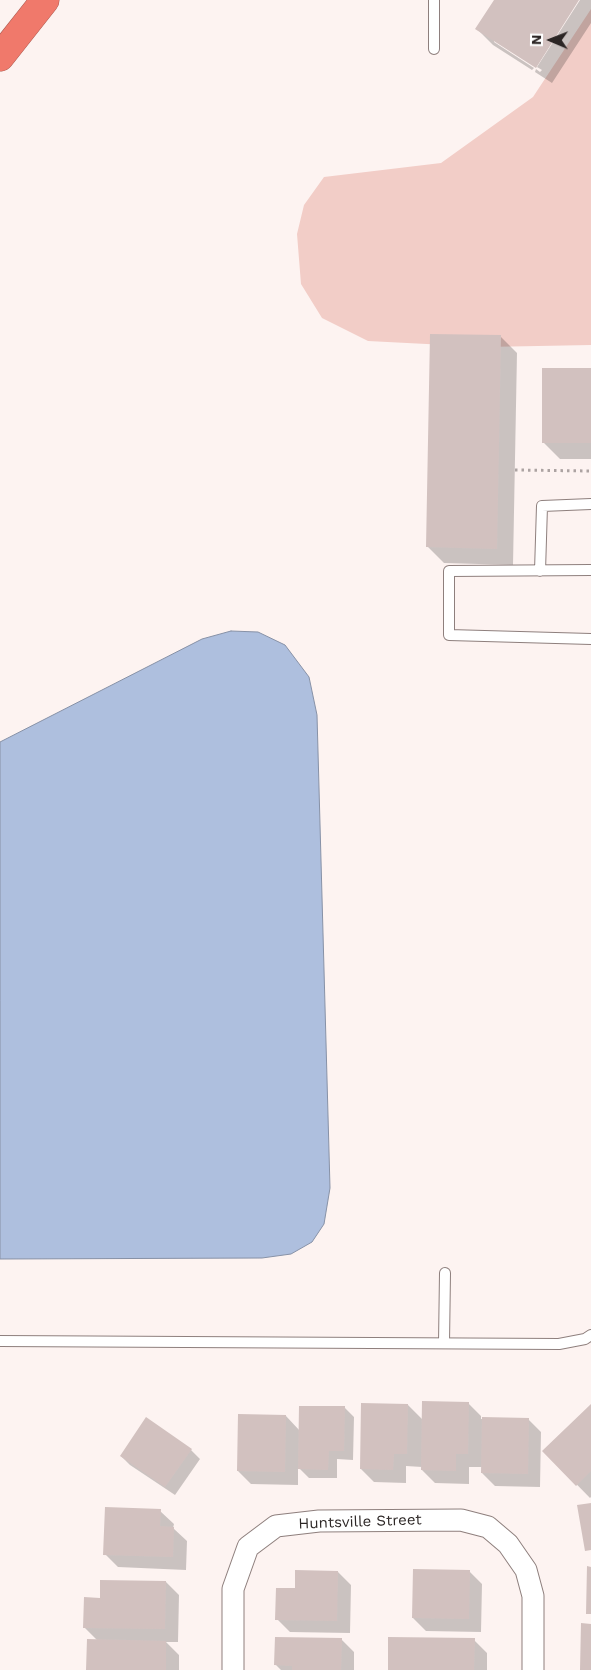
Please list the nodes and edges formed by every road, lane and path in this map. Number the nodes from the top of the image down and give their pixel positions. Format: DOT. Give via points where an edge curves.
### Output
graph roads {
  1 [pos="45,0"];
  2 [pos="434,0"];
  3 [pos="434,48"];
  4 [pos="0,57"];
  5 [pos="515,470"];
  6 [pos="591,470"];
  7 [pos="591,504"];
  8 [pos="591,570"];
  9 [pos="540,571"];
  10 [pos="591,639"];
  11 [pos="445,1273"];
  12 [pos="591,1335"];
  13 [pos="0,1341"];
  14 [pos="444,1343"];
  15 [pos="233,1670"];
  16 [pos="533,1670"];
  1 -- 4 [label="highway"];
  2 -- 3 [label="lane"];
  5 -- 6 [label="path"];
  7 -- 9 [label="lane" via="542,506"];
  8 -- 9 [label="lane"];
  9 -- 10 [label="lane" via="449,571 449,635"];
  11 -- 14 [label="lane"];
  12 -- 14 [label="lane" via="559,1344"];
  13 -- 14 [label="lane"];
  15 -- 16 [label="street, Huntsville Street" via="232,1589 248,1547 276,1526 319,1521 460,1520 488,1527 508,1544 526,1570 533,1596"];
}
